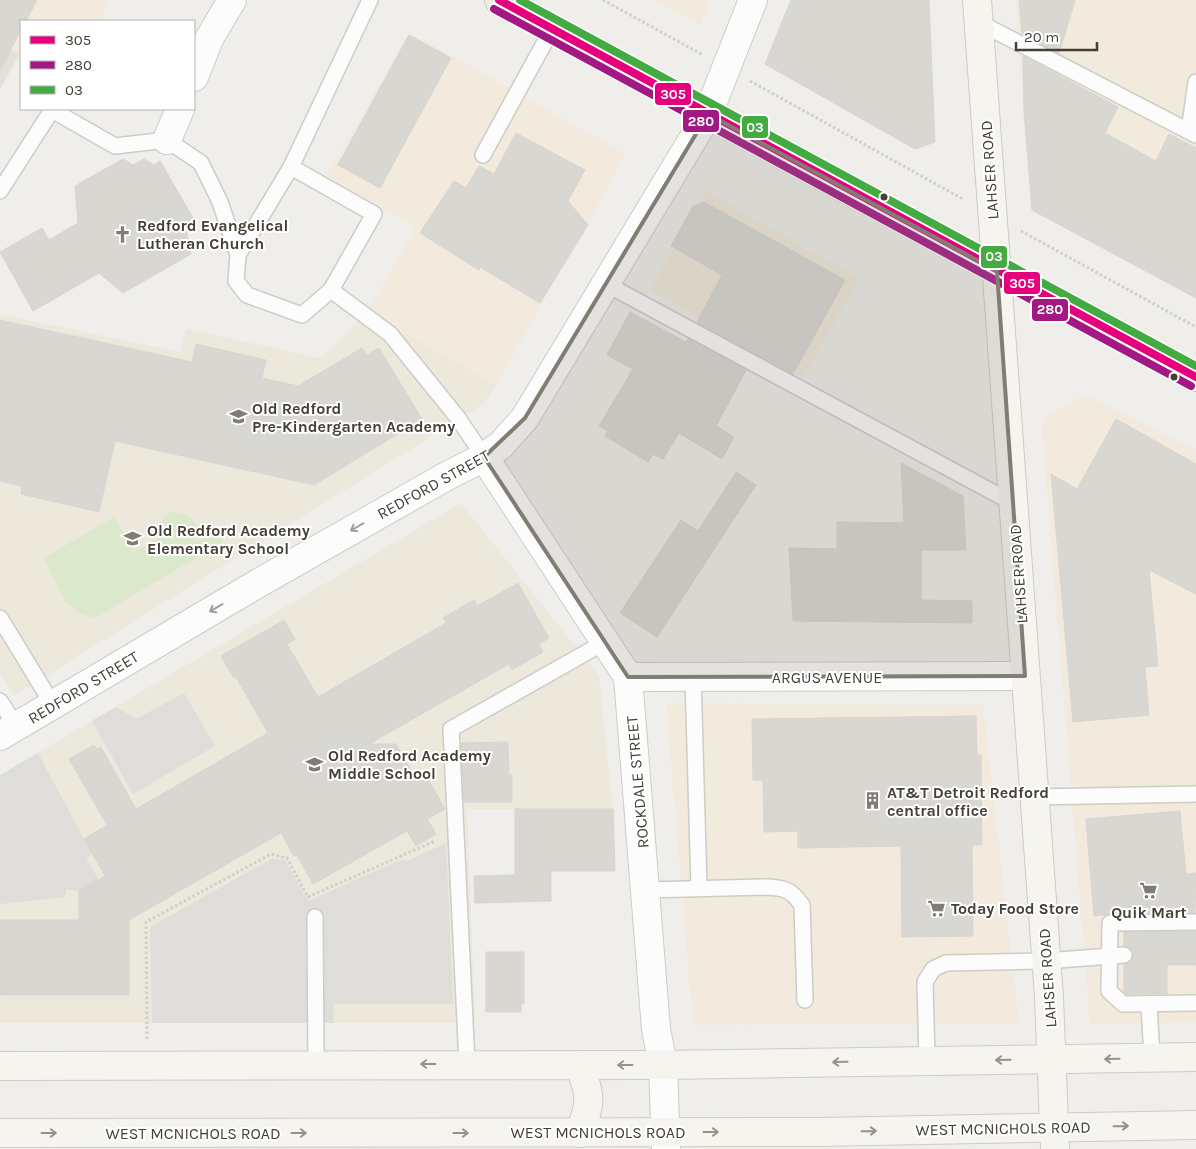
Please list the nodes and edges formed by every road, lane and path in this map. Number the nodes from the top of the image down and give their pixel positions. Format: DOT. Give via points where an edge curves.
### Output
graph roads {
  1 [pos="232,0"];
  2 [pos="370,0"];
  3 [pos="499,0"];
  4 [pos="603,0"];
  5 [pos="753,0"];
  6 [pos="978,11"];
  7 [pos="552,29"];
  8 [pos="726,68"];
  9 [pos="195,74"];
  10 [pos="1196,82"];
  11 [pos="180,110"];
  12 [pos="708,114"];
  13 [pos="1192,133"];
  14 [pos="168,140"];
  15 [pos="483,156"];
  16 [pos="291,167"];
  17 [pos="0,191"];
  18 [pos="992,215"];
  19 [pos="238,255"];
  20 [pos="996,270"];
  21 [pos="606,284"];
  22 [pos="331,290"];
  23 [pos="1196,327"];
  24 [pos="1196,377"];
  25 [pos="484,457"];
  26 [pos="1013,503"];
  27 [pos="0,618"];
  28 [pos="605,642"];
  29 [pos="1025,676"];
  30 [pos="628,677"];
  31 [pos="693,677"];
  32 [pos="0,701"];
  33 [pos="53,704"];
  34 [pos="8,731"];
  35 [pos="1196,794"];
  36 [pos="1034,797"];
  37 [pos="435,841"];
  38 [pos="700,888"];
  39 [pos="645,890"];
  40 [pos="315,917"];
  41 [pos="1196,922"];
  42 [pos="1117,956"];
  43 [pos="1046,961"];
  44 [pos="805,1000"];
  45 [pos="1196,1003"];
  46 [pos="1149,1004"];
  47 [pos="1196,1057"];
  48 [pos="1152,1058"];
  49 [pos="1051,1060"];
  50 [pos="927,1061"];
  51 [pos="316,1064"];
  52 [pos="466,1064"];
  53 [pos="147,1065"];
  54 [pos="579,1065"];
  55 [pos="662,1065"];
  56 [pos="0,1066"];
  57 [pos="1196,1125"];
  58 [pos="0,1133"];
  59 [pos="579,1133"];
  60 [pos="1055,1138"];
  61 [pos="665,1140"];
  62 [pos="425,1141"];
  1 -- 9 [label="street" via="209,39"];
  2 -- 16 [label="lane"];
  3 -- 7 [label="main road"];
  4 -- 8 [label="path"];
  5 -- 8 [label="street, REDFORD STREET"];
  6 -- 13 [label="lane"];
  6 -- 18 [label="main road, LAHSER ROAD"];
  7 -- 12 [label="main road"];
  7 -- 15 [label="lane"];
  8 -- 12 [label="street, REDFORD STREET"];
  8 -- 18 [label="path"];
  10 -- 13 [label="lane"];
  11 -- 14 [label="street"];
  12 -- 20 [label="main road"];
  12 -- 21 [label="street, REDFORD STREET"];
  14 -- 17 [label="lane" via="115,146 52,110"];
  14 -- 19 [label="lane" via="201,163 220,202"];
  16 -- 19 [label="lane"];
  16 -- 22 [label="lane" via="374,214"];
  18 -- 20 [label="main road, LAHSER ROAD"];
  18 -- 23 [label="path"];
  19 -- 22 [label="lane" via="236,280 247,296 302,315"];
  20 -- 24 [label="main road"];
  20 -- 26 [label="main road, LAHSER ROAD"];
  21 -- 25 [label="street, REDFORD STREET" via="525,418 501,445"];
  21 -- 26 [label="lane"];
  22 -- 25 [label="lane" via="390,334 458,418"];
  25 -- 28 [label="street, ROCKDALE STREET"];
  25 -- 33 [label="street, REDFORD STREET, one-way" via="266,579"];
  26 -- 29 [label="main road, LAHSER ROAD"];
  27 -- 33 [label="lane"];
  28 -- 30 [label="street, ROCKDALE STREET"];
  28 -- 52 [label="lane" via="451,729"];
  29 -- 31 [label="street, ARGUS AVENUE"];
  29 -- 36 [label="main road, LAHSER ROAD"];
  30 -- 31 [label="street, ARGUS AVENUE"];
  30 -- 39 [label="street, ROCKDALE STREET"];
  31 -- 38 [label="lane"];
  32 -- 34 [label="lane"];
  33 -- 34 [label="street, REDFORD STREET"];
  35 -- 36 [label="lane"];
  36 -- 43 [label="main road, LAHSER ROAD"];
  37 -- 53 [label="path" via="308,897 287,858 271,854 146,922"];
  38 -- 39 [label="lane"];
  38 -- 44 [label="lane" via="767,887 793,893 802,905"];
  39 -- 55 [label="street, ROCKDALE STREET"];
  40 -- 51 [label="lane"];
  41 -- 42 [label="lane" via="1110,923"];
  42 -- 43 [label="lane"];
  42 -- 46 [label="lane" via="1109,991 1123,1004"];
  43 -- 49 [label="main road, LAHSER ROAD"];
  43 -- 50 [label="lane" via="946,963 933,969 925,982"];
  45 -- 46 [label="lane"];
  46 -- 48 [label="lane"];
  47 -- 48 [label="main road"];
  48 -- 49 [label="main road, one-way"];
  49 -- 50 [label="main road, one-way"];
  49 -- 60 [label="main road, LAHSER ROAD"];
  50 -- 55 [label="main road, one-way"];
  52 -- 51 [label="main road, one-way"];
  51 -- 53 [label="main road"];
  52 -- 54 [label="main road"];
  53 -- 56 [label="main road"];
  55 -- 54 [label="main road, one-way"];
  54 -- 59 [label="main road" via="587,1084 589,1101"];
  55 -- 61 [label="street, ROCKDALE STREET"];
  60 -- 57 [label="main road, WEST MCNICHOLS ROAD, one-way"];
  58 -- 62 [label="main road, WEST MCNICHOLS ROAD, one-way"];
  59 -- 61 [label="main road, WEST MCNICHOLS ROAD"];
  62 -- 59 [label="main road, WEST MCNICHOLS ROAD, one-way"];
  61 -- 60 [label="main road, WEST MCNICHOLS ROAD, one-way" via="820,1132"];
}
